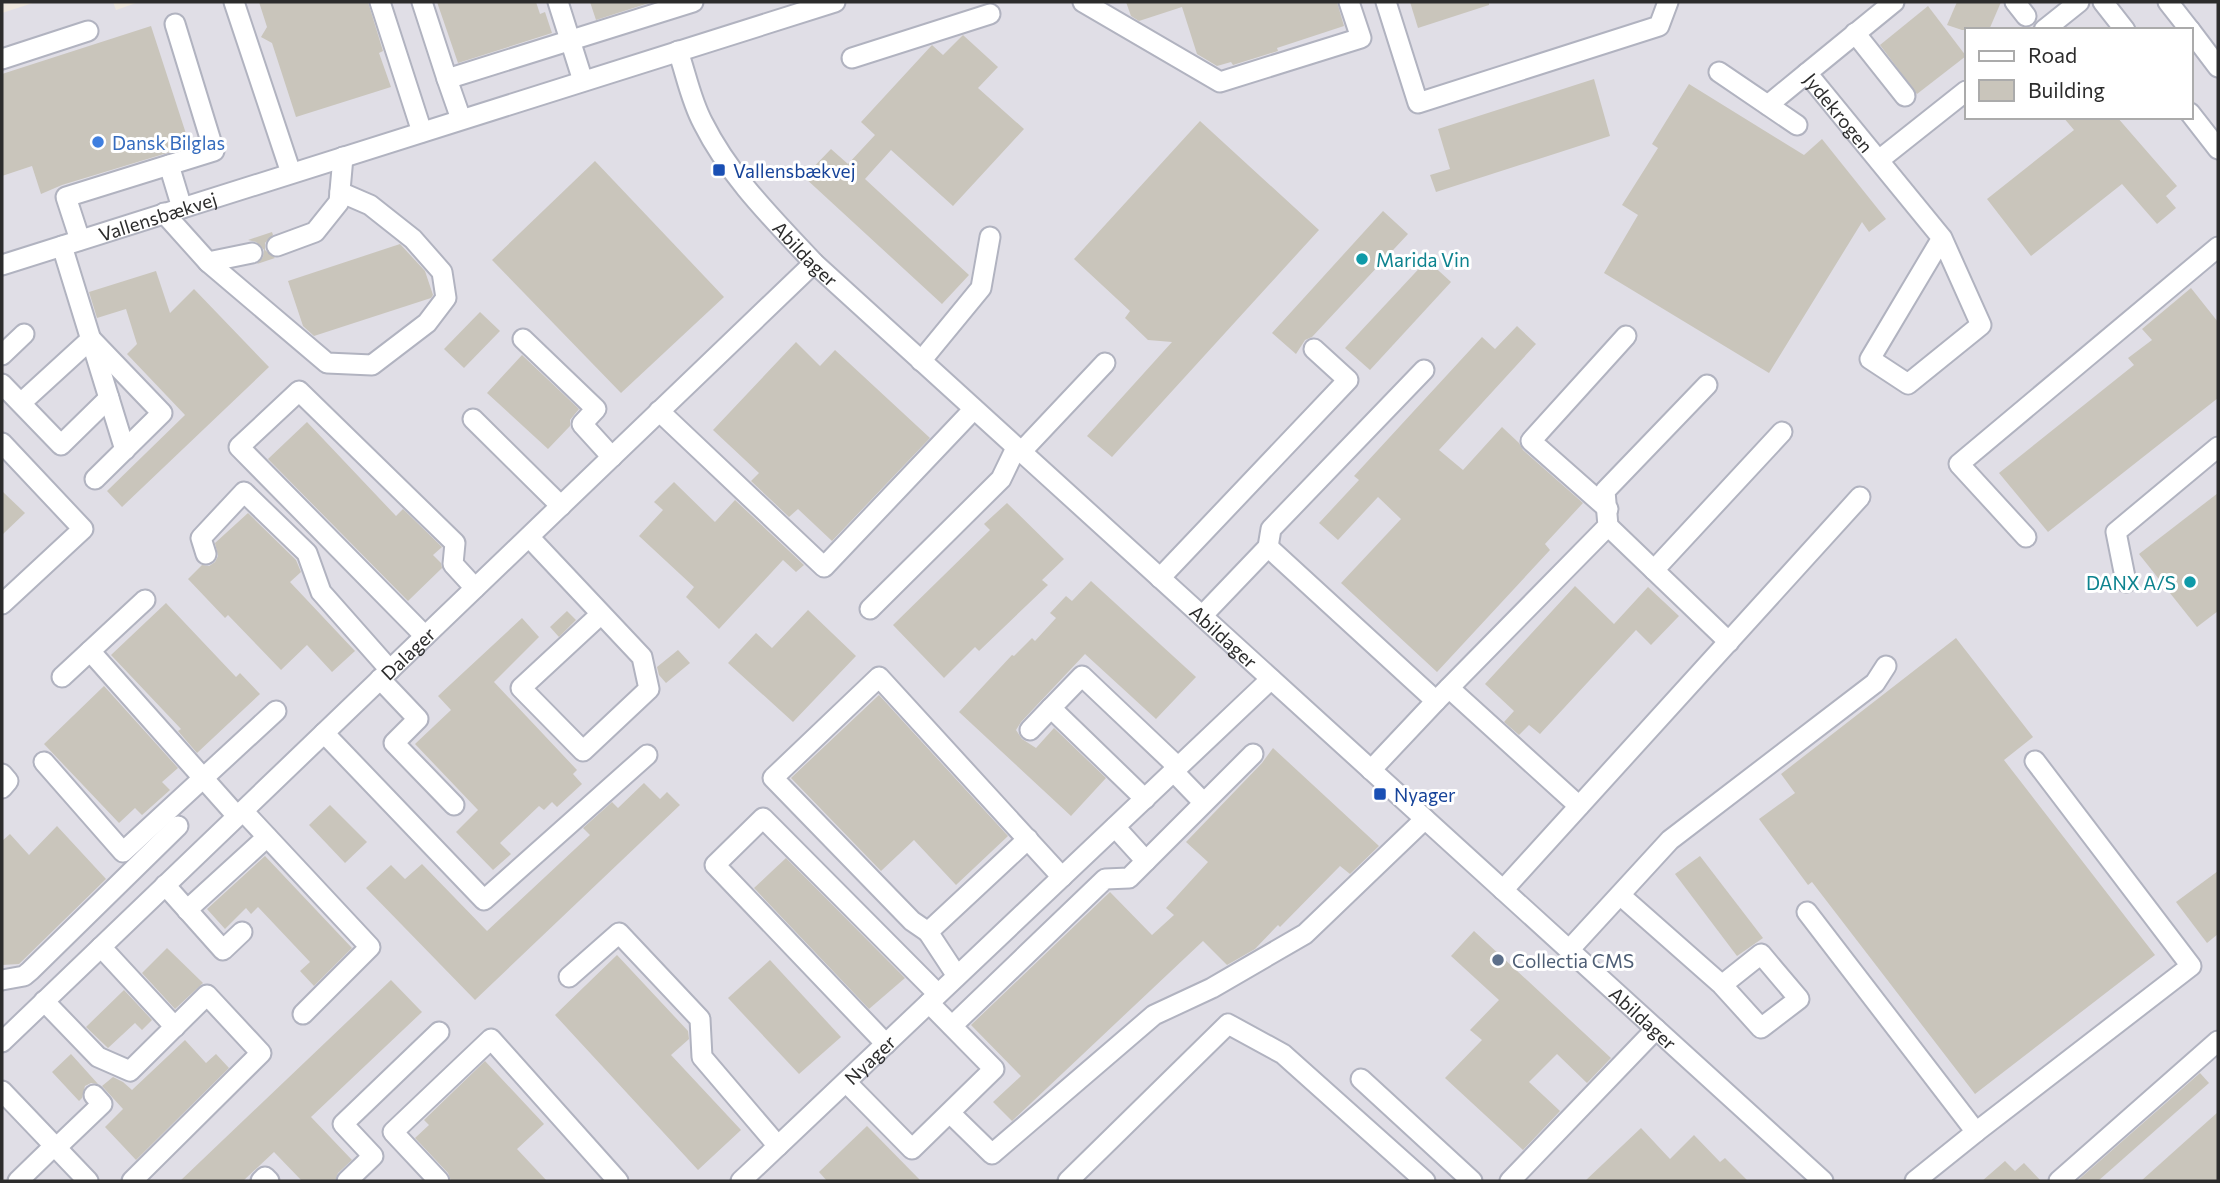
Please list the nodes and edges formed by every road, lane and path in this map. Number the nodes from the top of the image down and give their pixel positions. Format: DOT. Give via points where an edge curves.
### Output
graph roads {
  1 [pos="234,2"];
  2 [pos="380,2"];
  3 [pos="422,2"];
  4 [pos="558,2"];
  5 [pos="693,2"];
  6 [pos="835,2"];
  7 [pos="1083,2"];
  8 [pos="1349,2"];
  9 [pos="1386,2"];
  10 [pos="1668,2"];
  11 [pos="1894,2"];
  12 [pos="2079,2"];
  13 [pos="2104,2"];
  14 [pos="2168,2"];
  15 [pos="990,14"];
  16 [pos="175,24"];
  17 [pos="2046,28"];
  18 [pos="2124,28"];
  19 [pos="2188,28"];
  20 [pos="88,32"];
  21 [pos="1855,33"];
  22 [pos="2192,33"];
  23 [pos="570,40"];
  24 [pos="678,51"];
  25 [pos="852,58"];
  26 [pos="2,59"];
  27 [pos="2218,66"];
  28 [pos="1719,72"];
  29 [pos="1807,72"];
  30 [pos="447,79"];
  31 [pos="583,81"];
  32 [pos="1965,92"];
  33 [pos="1905,96"];
  34 [pos="1768,105"];
  35 [pos="2192,116"];
  36 [pos="461,119"];
  37 [pos="1797,125"];
  38 [pos="422,132"];
  39 [pos="2218,149"];
  40 [pos="343,157"];
  41 [pos="1879,160"];
  42 [pos="169,165"];
  43 [pos="291,173"];
  44 [pos="340,192"];
  45 [pos="173,211"];
  46 [pos="990,237"];
  47 [pos="1942,238"];
  48 [pos="71,243"];
  49 [pos="277,246"];
  50 [pos="2218,247"];
  51 [pos="252,253"];
  52 [pos="208,262"];
  53 [pos="814,263"];
  54 [pos="2,265"];
  55 [pos="23,334"];
  56 [pos="1626,336"];
  57 [pos="523,339"];
  58 [pos="91,340"];
  59 [pos="1314,349"];
  60 [pos="2,355"];
  61 [pos="921,361"];
  62 [pos="1105,363"];
  63 [pos="1424,370"];
  64 [pos="2,384"];
  65 [pos="1707,385"];
  66 [pos="109,398"];
  67 [pos="20,403"];
  68 [pos="974,409"];
  69 [pos="659,411"];
  70 [pos="473,419"];
  71 [pos="1782,432"];
  72 [pos="2,443"];
  73 [pos="2218,447"];
  74 [pos="125,450"];
  75 [pos="1019,450"];
  76 [pos="612,457"];
  77 [pos="96,479"];
  78 [pos="1860,497"];
  79 [pos="561,506"];
  80 [pos="1608,518"];
  81 [pos="529,537"];
  82 [pos="2026,537"];
  83 [pos="1268,547"];
  84 [pos="205,554"];
  85 [pos="1654,570"];
  86 [pos="1160,578"];
  87 [pos="2126,582"];
  88 [pos="475,588"];
  89 [pos="145,600"];
  90 [pos="2,604"];
  91 [pos="870,608"];
  92 [pos="601,614"];
  93 [pos="1202,616"];
  94 [pos="425,636"];
  95 [pos="1729,642"];
  96 [pos="90,651"];
  97 [pos="1886,666"];
  98 [pos="385,674"];
  99 [pos="62,677"];
  100 [pos="1271,679"];
  101 [pos="1443,694"];
  102 [pos="1051,708"];
  103 [pos="276,712"];
  104 [pos="1030,730"];
  105 [pos="324,733"];
  106 [pos="1253,754"];
  107 [pos="648,755"];
  108 [pos="2035,761"];
  109 [pos="44,762"];
  110 [pos="1175,769"];
  111 [pos="1371,771"];
  112 [pos="2,774"];
  113 [pos="205,779"];
  114 [pos="2,788"];
  115 [pos="1144,799"];
  116 [pos="1203,803"];
  117 [pos="454,806"];
  118 [pos="1579,806"];
  119 [pos="240,813"];
  120 [pos="173,819"];
  121 [pos="1424,819"];
  122 [pos="1115,827"];
  123 [pos="267,837"];
  124 [pos="1028,839"];
  125 [pos="201,850"];
  126 [pos="1146,861"];
  127 [pos="1062,877"];
  128 [pos="165,885"];
  129 [pos="1503,890"];
  130 [pos="1620,895"];
  131 [pos="187,910"];
  132 [pos="1807,912"];
  133 [pos="86,916"];
  134 [pos="242,932"];
  135 [pos="928,932"];
  136 [pos="104,943"];
  137 [pos="1569,950"];
  138 [pos="30,971"];
  139 [pos="957,976"];
  140 [pos="569,977"];
  141 [pos="2,979"];
  142 [pos="1722,985"];
  143 [pos="48,997"];
  144 [pos="934,999"];
  145 [pos="303,1014"];
  146 [pos="952,1026"];
  147 [pos="175,1027"];
  148 [pos="1656,1029"];
  149 [pos="439,1032"];
  150 [pos="2218,1041"];
  151 [pos="2,1042"];
  152 [pos="886,1044"];
  153 [pos="1361,1079"];
  154 [pos="846,1082"];
  155 [pos="2,1091"];
  156 [pos="94,1095"];
  157 [pos="950,1113"];
  158 [pos="1976,1132"];
  159 [pos="778,1146"];
  160 [pos="55,1147"];
  161 [pos="18,1181"];
  162 [pos="88,1181"];
  163 [pos="132,1181"];
  164 [pos="261,1181"];
  165 [pos="269,1181"];
  166 [pos="347,1181"];
  167 [pos="439,1181"];
  168 [pos="618,1181"];
  169 [pos="741,1181"];
  170 [pos="1068,1181"];
  171 [pos="1425,1181"];
  172 [pos="1472,1181"];
  173 [pos="1510,1181"];
  174 [pos="1821,1181"];
  175 [pos="1915,1181"];
  176 [pos="2059,1181"];
  1 -- 43 [label="street"];
  2 -- 38 [label="street"];
  3 -- 30 [label="street"];
  4 -- 23 [label="street"];
  5 -- 23 [label="street"];
  6 -- 24 [label="street, Vallensbækvej"];
  7 -- 8 [label="street" via="1220,82 1361,38"];
  9 -- 10 [label="street" via="1418,103 1659,26"];
  11 -- 21 [label="street, Jydekrogen"];
  12 -- 17 [label="street"];
  13 -- 18 [label="street"];
  14 -- 19 [label="street"];
  15 -- 25 [label="street"];
  16 -- 42 [label="street" via="214,151"];
  20 -- 26 [label="street"];
  21 -- 29 [label="street, Jydekrogen"];
  21 -- 33 [label="street"];
  22 -- 27 [label="street"];
  23 -- 30 [label="street"];
  23 -- 31 [label="street"];
  24 -- 31 [label="street, Vallensbækvej"];
  24 -- 53 [label="street, Abildager" via="701,121 721,156 743,187"];
  28 -- 34 [label="street"];
  29 -- 34 [label="street"];
  29 -- 41 [label="street, Jydekrogen"];
  30 -- 36 [label="street"];
  31 -- 36 [label="street, Vallensbækvej"];
  32 -- 41 [label="street"];
  34 -- 37 [label="street"];
  35 -- 39 [label="street"];
  36 -- 38 [label="street, Vallensbækvej"];
  38 -- 40 [label="street, Vallensbækvej"];
  40 -- 43 [label="street, Vallensbækvej"];
  40 -- 44 [label="street"];
  41 -- 47 [label="street, Jydekrogen"];
  42 -- 45 [label="street"];
  42 -- 48 [label="street" via="66,197"];
  43 -- 45 [label="street, Vallensbækvej"];
  44 -- 49 [label="street" via="340,202 315,232"];
  44 -- 52 [label="street" via="370,205 413,239 442,272 446,298 427,323 372,365 327,363"];
  45 -- 48 [label="street, Vallensbækvej"];
  45 -- 52 [label="street"];
  46 -- 61 [label="street" via="981,289"];
  47 -- 47 [label="street, Jydekrogen" via="1870,359 1908,384 1981,325"];
  48 -- 54 [label="street, Vallensbækvej"];
  48 -- 58 [label="street"];
  50 -- 82 [label="street" via="1959,464"];
  51 -- 52 [label="street"];
  53 -- 61 [label="street, Abildager"];
  53 -- 69 [label="street, Dalager"];
  55 -- 60 [label="street"];
  56 -- 80 [label="street" via="1531,441"];
  57 -- 76 [label="street" via="596,409 582,424"];
  58 -- 66 [label="street"];
  58 -- 67 [label="street"];
  58 -- 74 [label="street" via="162,413"];
  59 -- 86 [label="street" via="1348,380"];
  61 -- 68 [label="street, Abildager"];
  62 -- 75 [label="street"];
  63 -- 83 [label="street" via="1271,529"];
  64 -- 67 [label="street"];
  65 -- 80 [label="street" via="1605,491"];
  66 -- 67 [label="street" via="61,445"];
  66 -- 74 [label="street"];
  68 -- 69 [label="street" via="824,567"];
  68 -- 75 [label="street, Abildager"];
  69 -- 76 [label="street, Dalager"];
  70 -- 79 [label="street"];
  71 -- 85 [label="street"];
  72 -- 90 [label="street" via="83,529"];
  73 -- 87 [label="street" via="2116,532"];
  74 -- 77 [label="street"];
  75 -- 86 [label="street, Abildager"];
  75 -- 91 [label="street" via="1001,480"];
  76 -- 79 [label="street, Dalager"];
  78 -- 95 [label="street"];
  79 -- 81 [label="street, Dalager"];
  80 -- 85 [label="street"];
  80 -- 101 [label="street"];
  81 -- 88 [label="street, Dalager"];
  81 -- 92 [label="street"];
  83 -- 93 [label="street"];
  83 -- 101 [label="street"];
  84 -- 98 [label="street" via="201,538 244,492 307,553 321,592"];
  85 -- 95 [label="street"];
  86 -- 93 [label="street, Abildager"];
  88 -- 94 [label="street, Dalager"];
  88 -- 94 [label="street" via="453,564 455,543 299,391 239,447"];
  89 -- 96 [label="street"];
  92 -- 92 [label="street" via="642,657 649,688 583,751 521,688"];
  93 -- 100 [label="street, Abildager"];
  94 -- 98 [label="street, Dalager"];
  95 -- 118 [label="street"];
  96 -- 99 [label="street"];
  96 -- 113 [label="street"];
  97 -- 130 [label="street" via="1875,683 1670,840"];
  98 -- 105 [label="street, Dalager"];
  98 -- 117 [label="street" via="418,719 394,743"];
  100 -- 110 [label="street, Nyager"];
  100 -- 111 [label="street, Abildager"];
  101 -- 111 [label="street"];
  101 -- 118 [label="street"];
  102 -- 104 [label="street"];
  102 -- 110 [label="street" via="1082,676"];
  102 -- 115 [label="street"];
  103 -- 113 [label="street"];
  105 -- 107 [label="street" via="484,900"];
  105 -- 119 [label="street, Dalager"];
  106 -- 116 [label="street"];
  108 -- 158 [label="street" via="2191,966"];
  109 -- 120 [label="street" via="123,852"];
  110 -- 115 [label="street, Nyager"];
  110 -- 116 [label="street"];
  111 -- 121 [label="street, Abildager"];
  112 -- 114 [label="street" via="8,781"];
  113 -- 119 [label="street"];
  113 -- 120 [label="street"];
  115 -- 122 [label="street, Nyager"];
  116 -- 126 [label="street"];
  118 -- 129 [label="street"];
  119 -- 123 [label="street"];
  119 -- 125 [label="street, Dalager"];
  120 -- 125 [label="street"];
  120 -- 133 [label="street"];
  121 -- 129 [label="street, Abildager"];
  121 -- 157 [label="street" via="1305,934 1212,988 1154,1015 992,1154"];
  122 -- 126 [label="street"];
  122 -- 127 [label="street, Nyager"];
  123 -- 131 [label="street"];
  123 -- 145 [label="street" via="370,947"];
  124 -- 127 [label="street"];
  124 -- 135 [label="street"];
  124 -- 135 [label="street" via="879,677 773,778 912,922"];
  125 -- 128 [label="street, Dalager"];
  126 -- 146 [label="street" via="1129,878 1105,879"];
  127 -- 139 [label="street, Nyager"];
  128 -- 131 [label="street"];
  128 -- 136 [label="street, Dalager"];
  129 -- 137 [label="street, Abildager"];
  130 -- 137 [label="street"];
  130 -- 142 [label="street"];
  131 -- 134 [label="street" via="223,950"];
  132 -- 158 [label="street"];
  133 -- 136 [label="street"];
  133 -- 138 [label="street"];
  135 -- 139 [label="street"];
  136 -- 143 [label="street, Dalager"];
  136 -- 147 [label="street"];
  137 -- 148 [label="street, Abildager"];
  138 -- 141 [label="street"];
  138 -- 143 [label="street"];
  139 -- 144 [label="street, Nyager"];
  140 -- 159 [label="street" via="618,933 701,1019 702,1057"];
  143 -- 147 [label="street" via="98,1058 130,1071"];
  143 -- 151 [label="street, Dalager"];
  144 -- 146 [label="street"];
  144 -- 152 [label="street, Nyager"];
  144 -- 152 [label="street" via="763,818 715,864"];
  146 -- 157 [label="street" via="994,1069"];
  147 -- 163 [label="street" via="208,995 261,1053"];
  148 -- 173 [label="street"];
  148 -- 174 [label="street, Abildager"];
  149 -- 166 [label="street" via="343,1124 373,1156"];
  150 -- 176 [label="street"];
  152 -- 154 [label="street, Nyager"];
  153 -- 172 [label="street"];
  154 -- 157 [label="street" via="912,1149"];
  154 -- 159 [label="street, Nyager"];
  155 -- 160 [label="street"];
  156 -- 160 [label="street" via="102,1104"];
  158 -- 175 [label="street"];
  159 -- 169 [label="street, Nyager"];
  160 -- 161 [label="street"];
  160 -- 162 [label="street"];
  164 -- 165 [label="street" via="265,1177"];
  167 -- 168 [label="street" via="393,1132 491,1039"];
  170 -- 171 [label="street" via="1228,1024 1283,1054"];
}
